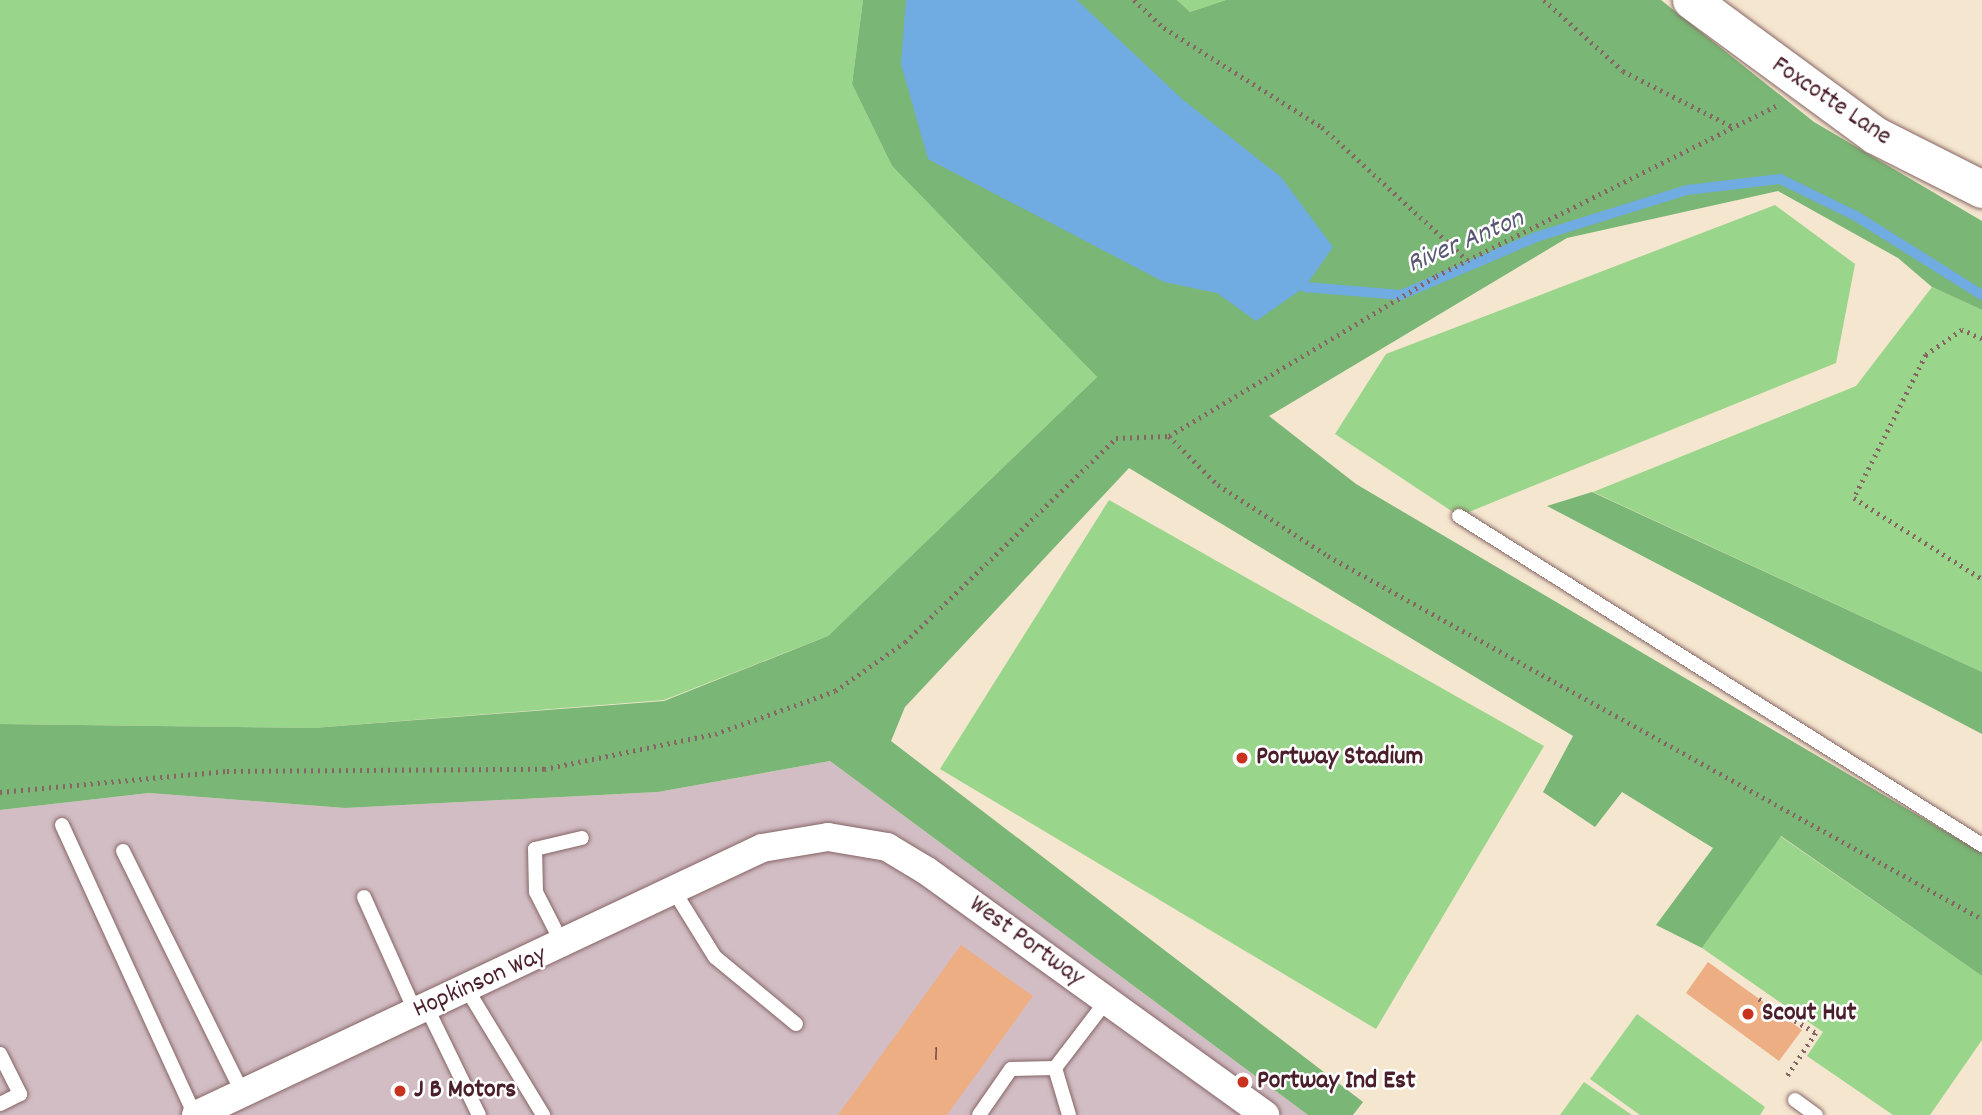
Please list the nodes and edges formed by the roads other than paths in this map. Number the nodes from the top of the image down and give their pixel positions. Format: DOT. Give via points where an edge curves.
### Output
graph roads {
  1 [pos="1690,0"];
  2 [pos="1982,189"];
  3 [pos="1459,516"];
  4 [pos="62,825"];
  5 [pos="582,838"];
  6 [pos="1982,845"];
  7 [pos="762,848"];
  8 [pos="122,851"];
  9 [pos="674,891"];
  10 [pos="363,897"];
  11 [pos="563,945"];
  12 [pos="465,986"];
  13 [pos="1107,1000"];
  14 [pos="421,1009"];
  15 [pos="796,1024"];
  16 [pos="0,1054"];
  17 [pos="1055,1068"];
  18 [pos="242,1092"];
  19 [pos="1795,1100"];
  20 [pos="0,1104"];
  21 [pos="195,1115"];
  22 [pos="479,1115"];
  23 [pos="543,1115"];
  24 [pos="979,1115"];
  25 [pos="1069,1115"];
  26 [pos="1265,1115"];
  27 [pos="1816,1115"];
  1 -- 2 [label="street, Foxcotte Lane" via="1807,90 1875,135"];
  3 -- 6 [label="lane"];
  4 -- 21 [label="lane"];
  5 -- 11 [label="lane" via="535,849 536,892"];
  7 -- 9 [label="street, Hopkinson Way"];
  7 -- 13 [label="street, West Portway" via="828,837 887,847"];
  8 -- 18 [label="lane"];
  9 -- 11 [label="street, Hopkinson Way"];
  9 -- 15 [label="lane" via="715,957"];
  10 -- 14 [label="lane"];
  11 -- 12 [label="street, Hopkinson Way"];
  12 -- 14 [label="street, Hopkinson Way"];
  12 -- 23 [label="lane"];
  13 -- 17 [label="lane"];
  13 -- 26 [label="street, West Portway"];
  14 -- 18 [label="street, Hopkinson Way"];
  14 -- 22 [label="lane"];
  16 -- 20 [label="lane" via="20,1094"];
  17 -- 24 [label="lane" via="1012,1069"];
  17 -- 25 [label="lane"];
  18 -- 21 [label="street, Hopkinson Way"];
  19 -- 27 [label="lane"];
}
